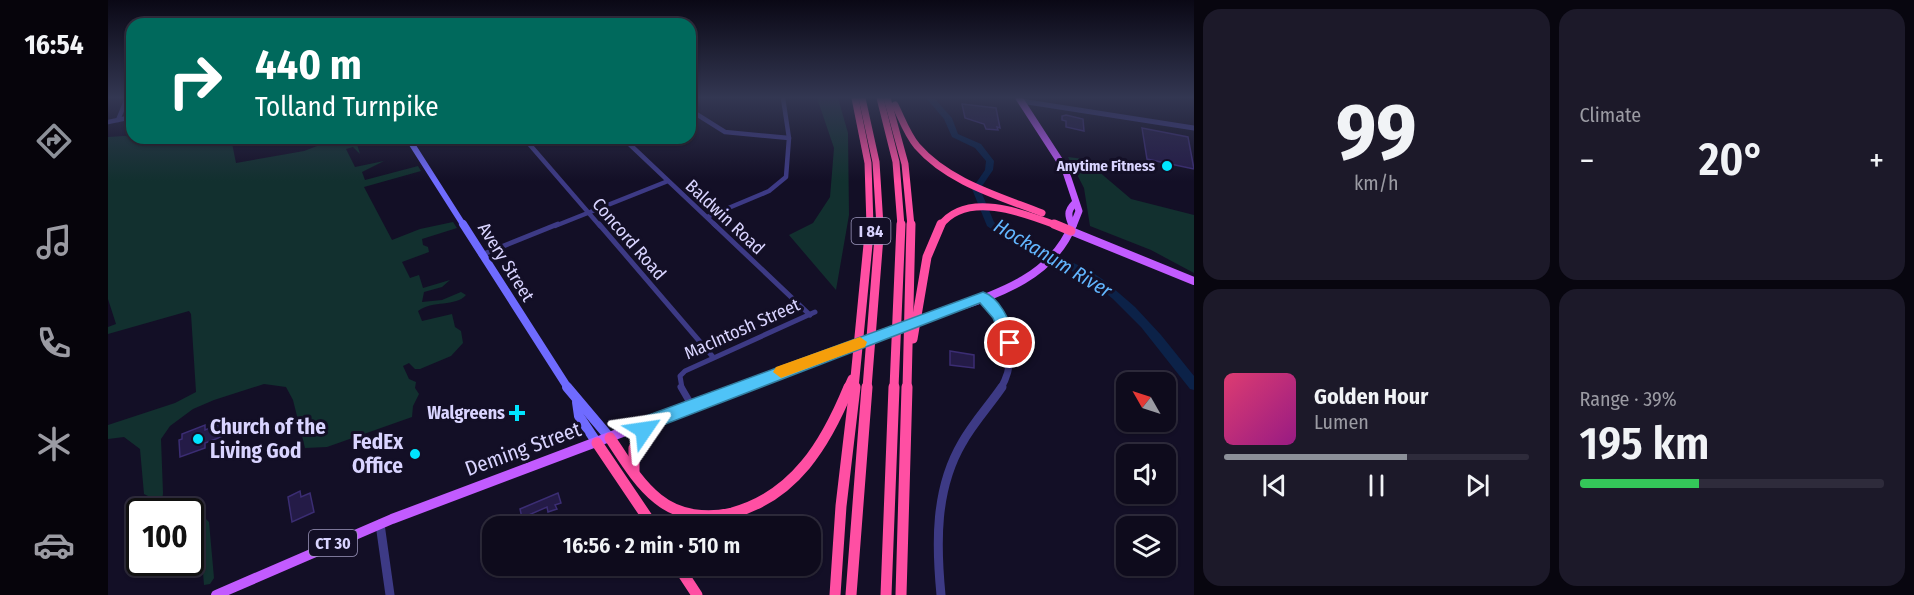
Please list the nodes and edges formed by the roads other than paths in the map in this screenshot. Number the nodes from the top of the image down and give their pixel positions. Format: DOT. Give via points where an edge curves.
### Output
graph roads {
  1 [pos="715,126"];
  2 [pos="787,126"];
  3 [pos="861,126"];
  4 [pos="868,126"];
  5 [pos="887,126"];
  6 [pos="896,126"];
  7 [pos="905,126"];
  8 [pos="1037,126"];
  9 [pos="789,138"];
  10 [pos="412,144"];
  11 [pos="529,144"];
  12 [pos="629,144"];
  13 [pos="668,182"];
  14 [pos="588,212"];
  15 [pos="707,217"];
  16 [pos="1072,228"];
  17 [pos="481,255"];
  18 [pos="1194,281"];
  19 [pos="983,297"];
  20 [pos="812,314"];
  21 [pos="909,356"];
  22 [pos="713,357"];
  23 [pos="857,365"];
  24 [pos="577,402"];
  25 [pos="692,406"];
  26 [pos="649,423"];
  27 [pos="609,438"];
  28 [pos="597,442"];
  29 [pos="634,473"];
  30 [pos="646,516"];
  31 [pos="380,524"];
  32 [pos="685,576"];
  33 [pos="216,595"];
  34 [pos="390,595"];
  35 [pos="697,595"];
  36 [pos="835,595"];
  37 [pos="851,595"];
  38 [pos="885,595"];
  39 [pos="901,595"];
  40 [pos="941,595"];
  1 -- 9 [label="street" via="725,132"];
  2 -- 9 [label="street"];
  3 -- 23 [label="highway, I 84" via="871,201"];
  4 -- 37 [label="highway" via="878,167 880,237"];
  5 -- 38 [label="highway" via="897,168 903,238"];
  6 -- 21 [label="highway, I 84" via="911,207"];
  7 -- 16 [label="highway" via="918,147 939,166"];
  8 -- 16 [label="main road, CT 30" via="1065,169 1074,204 1068,216"];
  9 -- 15 [label="street" via="788,170 777,186"];
  10 -- 17 [label="main road, Avery Street"];
  11 -- 14 [label="street, Concord Road"];
  12 -- 13 [label="street, Baldwin Road"];
  13 -- 14 [label="street"];
  13 -- 15 [label="street, Baldwin Road"];
  14 -- 17 [label="street"];
  14 -- 22 [label="street, Concord Road"];
  15 -- 20 [label="street, Baldwin Road"];
  16 -- 18 [label="main road"];
  16 -- 19 [label="main road, CT 30" via="1049,264 1028,278"];
  16 -- 21 [label="highway" via="993,207 948,217 935,234"];
  17 -- 24 [label="main road, Avery Street"];
  19 -- 25 [label="main road, Deming Street / CT 30, bridge"];
  19 -- 40 [label="street" via="1006,329 1012,358 1009,376 962,438 947,476 938,523"];
  20 -- 22 [label="street, MacIntosh Street"];
  21 -- 39 [label="highway, I 84"];
  22 -- 25 [label="street, MacIntosh Street" via="680,376"];
  23 -- 29 [label="highway" via="836,420 816,455 791,483 758,504 728,514 691,514 660,500"];
  23 -- 36 [label="highway, I 84"];
  24 -- 27 [label="main road, Avery Street" via="588,408"];
  24 -- 28 [label="main road, Avery Street" via="579,416"];
  25 -- 26 [label="main road, Deming Street / CT 30"];
  26 -- 27 [label="main road, Deming Street / CT 30"];
  26 -- 29 [label="highway" via="634,448"];
  27 -- 28 [label="main road, Deming Street / CT 30"];
  27 -- 29 [label="highway"];
  28 -- 30 [label="highway"];
  28 -- 31 [label="main road, Deming Street / CT 30"];
  31 -- 33 [label="main road, Deming Street / CT 30"];
  31 -- 34 [label="street"];
  32 -- 35 [label="highway"];
}
